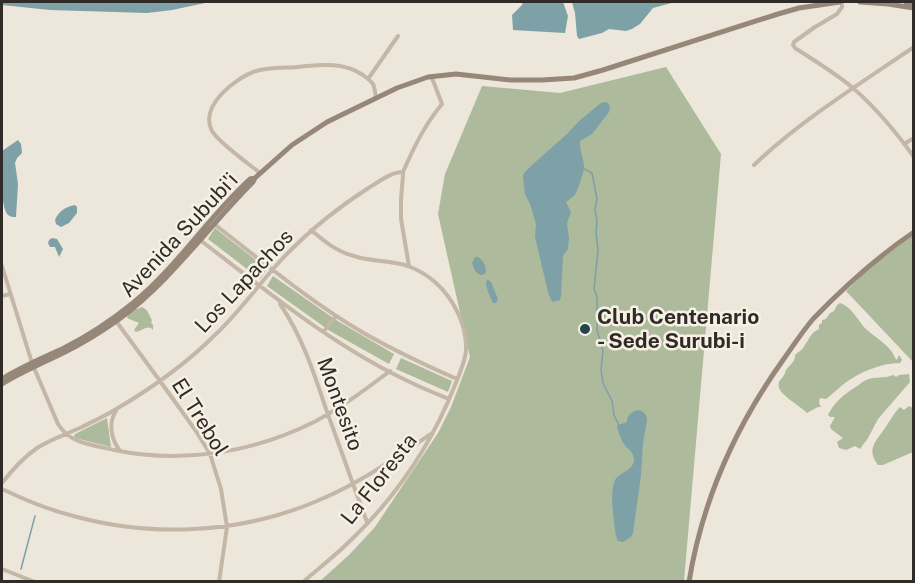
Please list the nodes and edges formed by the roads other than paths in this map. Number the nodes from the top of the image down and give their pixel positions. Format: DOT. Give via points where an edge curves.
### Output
graph roads {
  1 [pos="841,2"];
  2 [pos="860,2"];
  3 [pos="906,2"];
  4 [pos="914,3"];
  5 [pos="914,8"];
  6 [pos="398,36"];
  7 [pos="914,47"];
  8 [pos="428,77"];
  9 [pos="368,79"];
  10 [pos="854,88"];
  11 [pos="376,98"];
  12 [pos="914,138"];
  13 [pos="904,144"];
  14 [pos="914,157"];
  15 [pos="754,165"];
  16 [pos="403,172"];
  17 [pos="260,173"];
  18 [pos="212,222"];
  19 [pos="311,231"];
  20 [pos="914,232"];
  21 [pos="199,239"];
  22 [pos="2,266"];
  23 [pos="409,266"];
  24 [pos="273,269"];
  25 [pos="260,286"];
  26 [pos="10,294"];
  27 [pos="2,296"];
  28 [pos="277,299"];
  29 [pos="336,316"];
  30 [pos="115,319"];
  31 [pos="324,332"];
  32 [pos="32,365"];
  33 [pos="390,371"];
  34 [pos="2,379"];
  35 [pos="457,379"];
  36 [pos="160,381"];
  37 [pos="2,384"];
  38 [pos="450,399"];
  39 [pos="118,408"];
  40 [pos="328,413"];
  41 [pos="434,432"];
  42 [pos="64,434"];
  43 [pos="121,451"];
  44 [pos="210,454"];
  45 [pos="2,483"];
  46 [pos="352,484"];
  47 [pos="2,489"];
  48 [pos="368,522"];
  49 [pos="227,527"];
  50 [pos="2,569"];
  51 [pos="35,582"];
  52 [pos="219,582"];
  53 [pos="303,582"];
  54 [pos="689,582"];
  1 -- 8 [label="street, Avenida Sububi'i" via="799,8 574,78 511,80 456,74"];
  1 -- 10 [label="street" via="837,14 793,45"];
  2 -- 5 [label="street"];
  3 -- 4 [label="street"];
  6 -- 9 [label="street"];
  7 -- 10 [label="street"];
  8 -- 11 [label="street, Avenida Sububi'i"];
  8 -- 16 [label="street" via="432,78 442,104 430,118"];
  9 -- 11 [label="street"];
  9 -- 17 [label="street" via="333,64 268,69 238,80 218,98 209,121 220,140"];
  10 -- 13 [label="street"];
  10 -- 15 [label="street"];
  11 -- 17 [label="street, Avenida Sububi'i" via="308,133"];
  12 -- 13 [label="street"];
  13 -- 14 [label="street"];
  16 -- 19 [label="street, Los Lapachos" via="350,200"];
  16 -- 23 [label="street" via="400,219"];
  17 -- 18 [label="street, Avenida Sububi'i" via="234,194"];
  18 -- 21 [label="street, Avenida Sububi'i"];
  18 -- 24 [label="street"];
  19 -- 23 [label="street" via="348,254"];
  19 -- 24 [label="street, Los Lapachos"];
  20 -- 54 [label="street" via="869,266 812,321 764,388 741,427 711,497"];
  21 -- 25 [label="street"];
  21 -- 30 [label="street, Avenida Sububi'i"];
  22 -- 26 [label="street"];
  23 -- 35 [label="street, La Floresta" via="434,282 456,308 464,327 466,350"];
  24 -- 25 [label="street, Los Lapachos"];
  24 -- 29 [label="street"];
  25 -- 28 [label="street"];
  25 -- 36 [label="street, Los Lapachos" via="209,341"];
  26 -- 27 [label="street"];
  26 -- 32 [label="street"];
  28 -- 31 [label="street"];
  28 -- 40 [label="street, Montesito" via="297,331"];
  29 -- 31 [label="street"];
  29 -- 35 [label="street" via="401,354"];
  30 -- 32 [label="street, Avenida Sububi'i"];
  30 -- 36 [label="street, El Trebol"];
  31 -- 33 [label="street"];
  32 -- 34 [label="street, Avenida Sububi'i"];
  32 -- 37 [label="street, Avenida Sububi'i"];
  32 -- 42 [label="street"];
  33 -- 38 [label="street"];
  33 -- 40 [label="street"];
  35 -- 38 [label="street, La Floresta"];
  36 -- 39 [label="street, Los Lapachos"];
  36 -- 44 [label="street, El Trebol"];
  38 -- 41 [label="street, La Floresta"];
  39 -- 42 [label="street, Los Lapachos"];
  39 -- 43 [label="street" via="111,426"];
  40 -- 44 [label="street" via="267,441"];
  40 -- 46 [label="street, Montesito"];
  41 -- 46 [label="street"];
  41 -- 48 [label="street, La Floresta" via="399,485"];
  42 -- 43 [label="street"];
  42 -- 45 [label="street, Los Lapachos" via="36,449"];
  43 -- 44 [label="street" via="150,456"];
  44 -- 49 [label="street, El Trebol"];
  46 -- 48 [label="street, Montesito"];
  46 -- 49 [label="street" via="298,508"];
  47 -- 49 [label="street" via="89,520 164,529"];
  48 -- 53 [label="street, La Floresta"];
  49 -- 52 [label="street, El Trebol"];
  50 -- 51 [label="street"];
}
